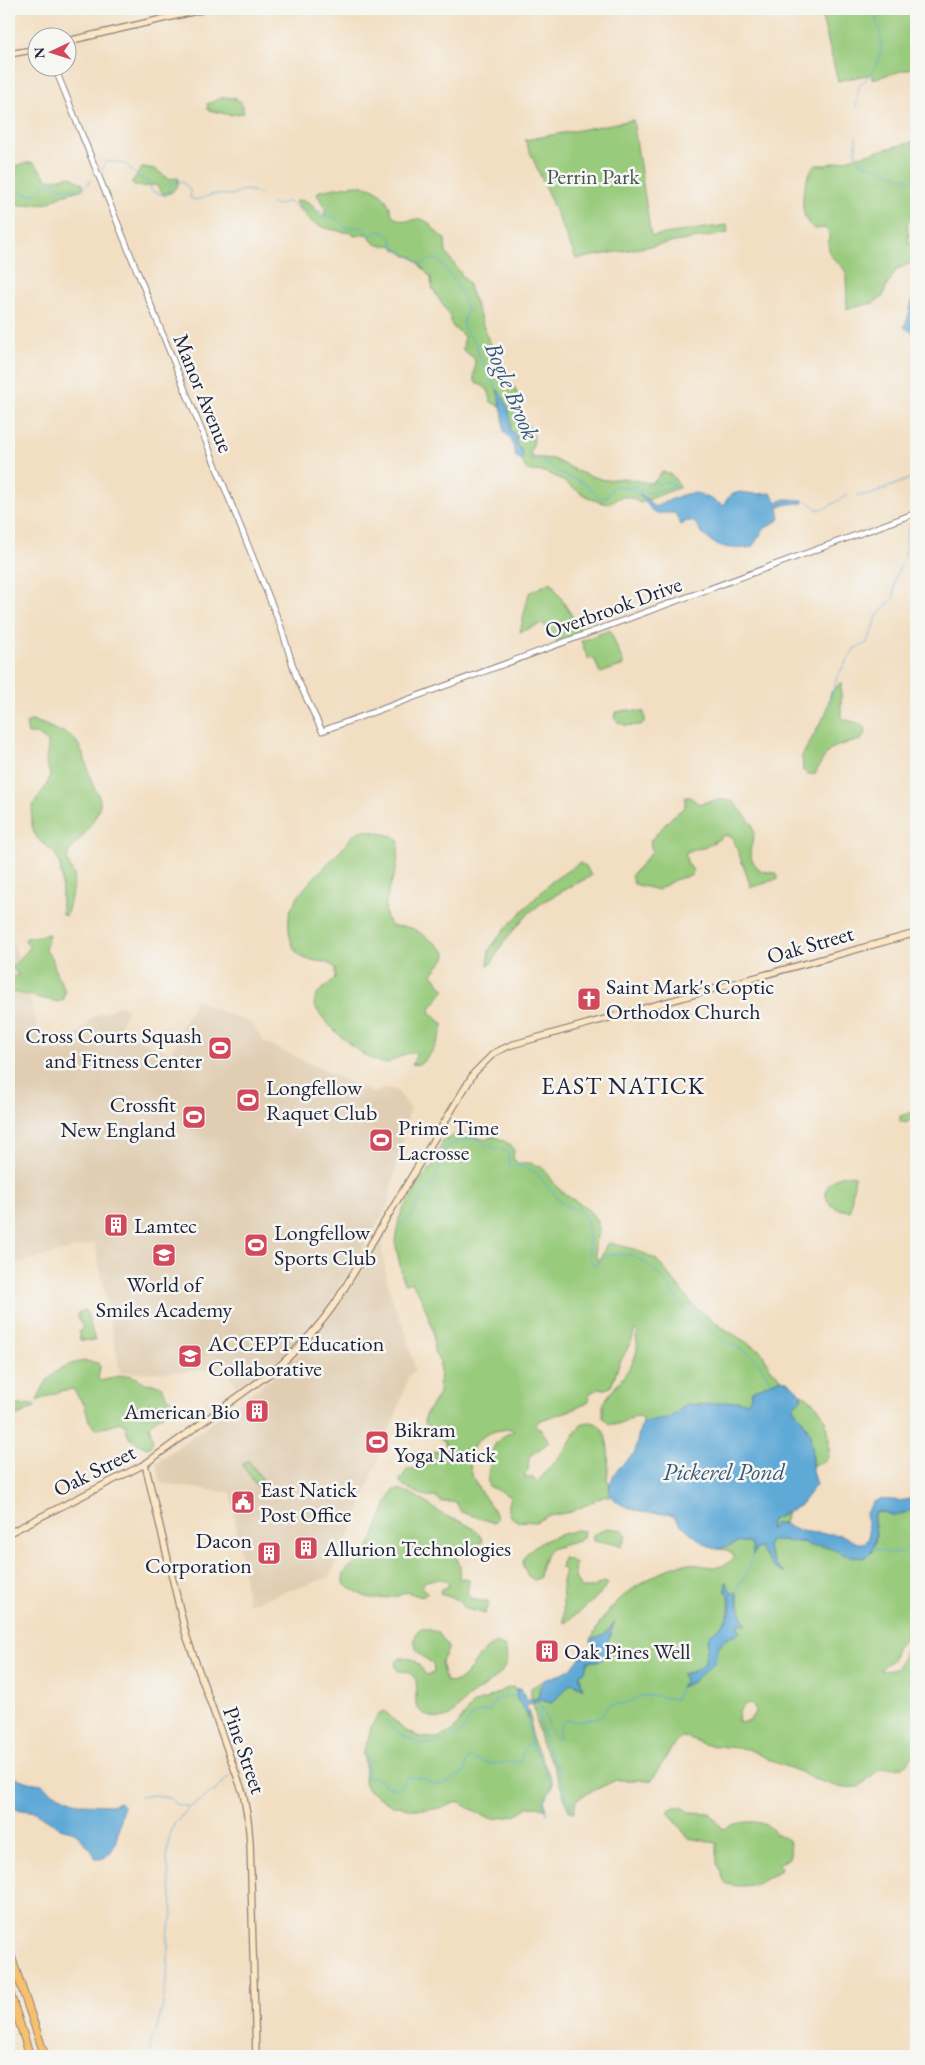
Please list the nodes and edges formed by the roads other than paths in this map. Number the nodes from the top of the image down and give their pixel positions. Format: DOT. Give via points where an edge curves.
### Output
graph roads {
  1 [pos="205,9"];
  2 [pos="78,39"];
  3 [pos="28,51"];
  4 [pos="9,54"];
  5 [pos="59,78"];
  6 [pos="916,513"];
  7 [pos="322,731"];
  8 [pos="916,932"];
  9 [pos="145,1464"];
  10 [pos="9,1533"];
  11 [pos="9,1950"];
  12 [pos="9,1990"];
  13 [pos="30,2056"];
  14 [pos="44,2056"];
  15 [pos="256,2056"];
  1 -- 2 [label="main road"];
  3 -- 4 [label="main road"];
  5 -- 7 [label="street, Manor Avenue" via="281,627 296,676"];
  6 -- 7 [label="street, Overbrook Drive"];
  8 -- 9 [label="main road, Oak Street" via="511,1045 494,1053 474,1073 342,1292 317,1327 276,1369"];
  9 -- 10 [label="main road, Oak Street"];
  9 -- 15 [label="main road, Pine Street" via="186,1635 246,1806 250,1842"];
  11 -- 14 [label="highway"];
  12 -- 13 [label="highway"];
}
